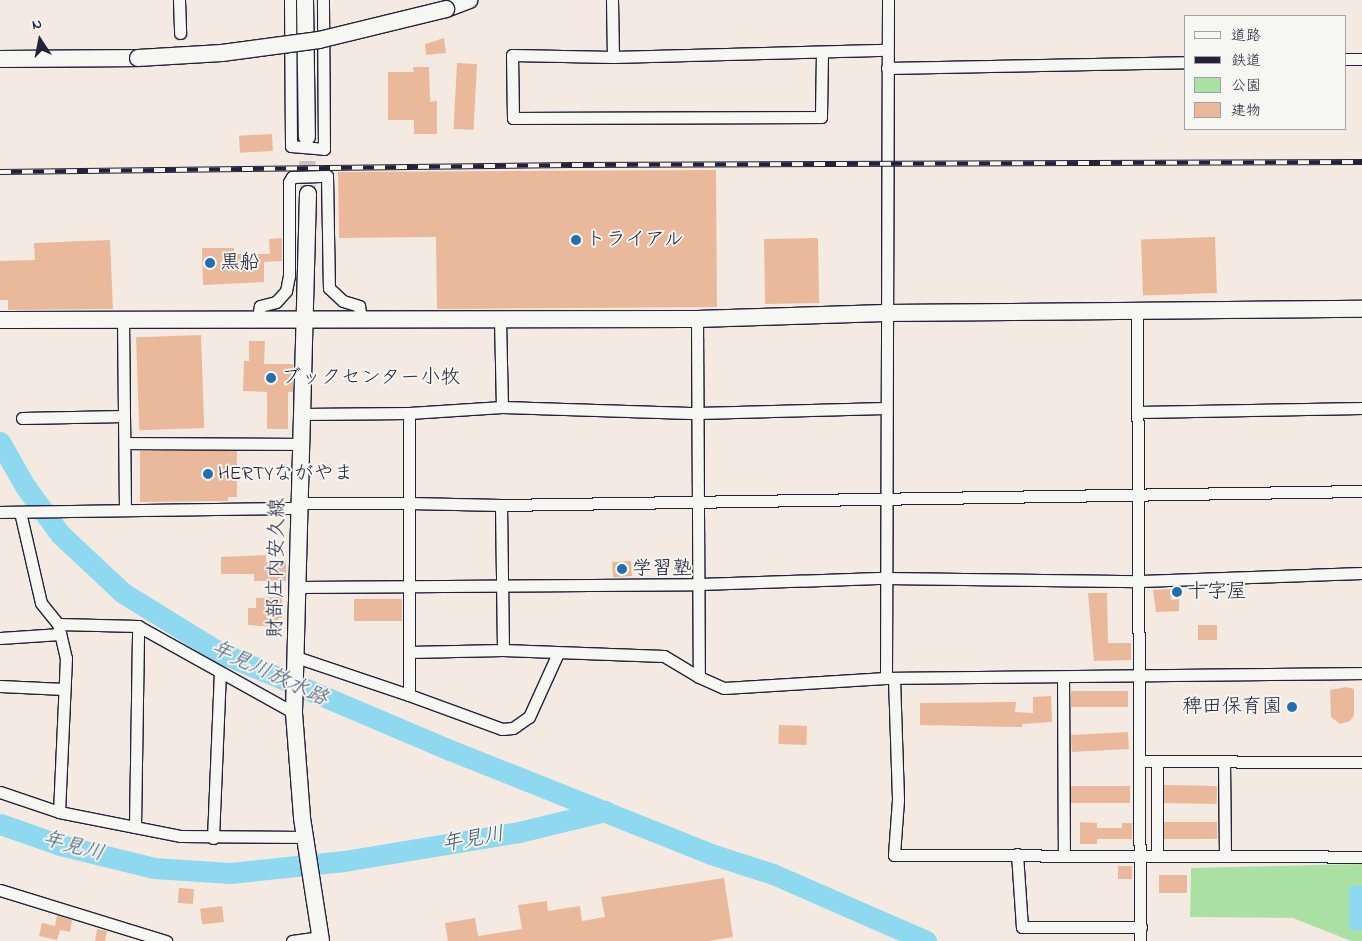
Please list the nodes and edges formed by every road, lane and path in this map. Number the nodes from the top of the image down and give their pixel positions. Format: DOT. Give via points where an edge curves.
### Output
graph roads {
  1 [pos="179,0"];
  2 [pos="290,0"];
  3 [pos="305,0"];
  4 [pos="322,0"];
  5 [pos="469,0"];
  6 [pos="612,0"];
  7 [pos="888,0"];
  8 [pos="180,33"];
  9 [pos="887,50"];
  10 [pos="822,52"];
  11 [pos="613,57"];
  12 [pos="1347,59"];
  13 [pos="1362,59"];
  14 [pos="0,60"];
  15 [pos="1184,62"];
  16 [pos="887,68"];
  17 [pos="307,137"];
  18 [pos="308,194"];
  19 [pos="1362,309"];
  20 [pos="1137,312"];
  21 [pos="885,313"];
  22 [pos="258,318"];
  23 [pos="306,318"];
  24 [pos="360,318"];
  25 [pos="124,319"];
  26 [pos="500,319"];
  27 [pos="696,319"];
  28 [pos="0,320"];
  29 [pos="502,407"];
  30 [pos="885,408"];
  31 [pos="1362,408"];
  32 [pos="1139,412"];
  33 [pos="409,413"];
  34 [pos="698,413"];
  35 [pos="302,414"];
  36 [pos="124,416"];
  37 [pos="22,418"];
  38 [pos="125,443"];
  39 [pos="302,444"];
  40 [pos="1362,491"];
  41 [pos="1140,493"];
  42 [pos="885,498"];
  43 [pos="409,503"];
  44 [pos="699,503"];
  45 [pos="501,505"];
  46 [pos="300,506"];
  47 [pos="7,510"];
  48 [pos="125,510"];
  49 [pos="1362,573"];
  50 [pos="885,578"];
  51 [pos="1141,581"];
  52 [pos="502,583"];
  53 [pos="700,584"];
  54 [pos="410,585"];
  55 [pos="298,587"];
  56 [pos="138,626"];
  57 [pos="59,629"];
  58 [pos="0,638"];
  59 [pos="503,650"];
  60 [pos="409,652"];
  61 [pos="558,653"];
  62 [pos="296,659"];
  63 [pos="220,673"];
  64 [pos="1362,673"];
  65 [pos="1063,677"];
  66 [pos="1139,677"];
  67 [pos="699,678"];
  68 [pos="890,678"];
  69 [pos="0,686"];
  70 [pos="64,689"];
  71 [pos="409,695"];
  72 [pos="294,708"];
  73 [pos="1140,761"];
  74 [pos="1157,761"];
  75 [pos="1224,762"];
  76 [pos="1362,762"];
  77 [pos="0,792"];
  78 [pos="58,812"];
  79 [pos="135,827"];
  80 [pos="213,838"];
  81 [pos="306,841"];
  82 [pos="1018,854"];
  83 [pos="1064,854"];
  84 [pos="1141,854"];
  85 [pos="1157,854"];
  86 [pos="1225,855"];
  87 [pos="1362,857"];
  88 [pos="0,890"];
  89 [pos="1141,927"];
  90 [pos="321,939"];
  91 [pos="166,941"];
  92 [pos="292,941"];
  93 [pos="1140,941"];
  1 -- 8 [label="street"];
  2 -- 4 [label="street" via="291,146 324,150"];
  3 -- 17 [label="street"];
  5 -- 14 [label="street, bridge" via="446,9 319,40 222,53"];
  6 -- 11 [label="street"];
  7 -- 9 [label="street"];
  9 -- 10 [label="street"];
  9 -- 16 [label="street"];
  10 -- 11 [label="street"];
  10 -- 11 [label="street" via="821,117 513,118 512,55"];
  12 -- 13 [label="street"];
  15 -- 16 [label="street"];
  16 -- 21 [label="street"];
  18 -- 23 [label="street, 財部庄内安久線"];
  19 -- 20 [label="street"];
  20 -- 21 [label="street"];
  20 -- 32 [label="street"];
  21 -- 27 [label="street"];
  21 -- 30 [label="street"];
  22 -- 23 [label="street"];
  22 -- 24 [label="street" via="260,306 276,302 286,291 289,276 289,182 292,176 327,176 329,288 343,301 359,306"];
  22 -- 25 [label="street"];
  23 -- 24 [label="street"];
  23 -- 35 [label="street, 財部庄内安久線"];
  24 -- 26 [label="street"];
  25 -- 28 [label="street"];
  25 -- 36 [label="street"];
  26 -- 27 [label="street"];
  26 -- 29 [label="street"];
  27 -- 34 [label="street"];
  29 -- 33 [label="street"];
  29 -- 34 [label="street"];
  30 -- 34 [label="street"];
  30 -- 42 [label="street"];
  31 -- 32 [label="street"];
  32 -- 41 [label="street"];
  33 -- 35 [label="street"];
  33 -- 43 [label="street"];
  34 -- 44 [label="street"];
  35 -- 39 [label="street, 財部庄内安久線"];
  36 -- 37 [label="street"];
  36 -- 38 [label="street"];
  38 -- 39 [label="street"];
  38 -- 48 [label="street"];
  39 -- 46 [label="street, 財部庄内安久線"];
  40 -- 41 [label="street"];
  41 -- 42 [label="street"];
  41 -- 51 [label="street"];
  42 -- 44 [label="street"];
  42 -- 50 [label="street"];
  43 -- 45 [label="street"];
  43 -- 46 [label="street"];
  43 -- 54 [label="street"];
  44 -- 45 [label="street"];
  44 -- 53 [label="street"];
  45 -- 52 [label="street"];
  46 -- 48 [label="street"];
  46 -- 55 [label="street, 財部庄内安久線"];
  47 -- 48 [label="street"];
  47 -- 57 [label="street" via="41,603"];
  49 -- 51 [label="street"];
  50 -- 51 [label="street"];
  50 -- 53 [label="street"];
  50 -- 68 [label="street"];
  51 -- 66 [label="street"];
  52 -- 53 [label="street"];
  52 -- 54 [label="street"];
  52 -- 59 [label="street"];
  53 -- 67 [label="street"];
  54 -- 55 [label="street"];
  54 -- 60 [label="street"];
  55 -- 62 [label="street, 財部庄内安久線"];
  56 -- 57 [label="street"];
  56 -- 63 [label="street"];
  56 -- 79 [label="street"];
  57 -- 58 [label="street"];
  57 -- 70 [label="street" via="66,658"];
  59 -- 60 [label="street"];
  59 -- 61 [label="street"];
  60 -- 71 [label="street"];
  61 -- 67 [label="street" via="664,656"];
  61 -- 71 [label="street" via="529,718 513,728 502,729"];
  62 -- 71 [label="street"];
  62 -- 72 [label="street, 財部庄内安久線"];
  63 -- 72 [label="street"];
  63 -- 80 [label="street"];
  64 -- 66 [label="street"];
  65 -- 66 [label="street"];
  65 -- 68 [label="street"];
  65 -- 83 [label="street"];
  66 -- 73 [label="street"];
  67 -- 68 [label="street" via="724,688"];
  68 -- 82 [label="street" via="898,800 894,855"];
  69 -- 70 [label="street"];
  70 -- 78 [label="street"];
  72 -- 81 [label="street, 財部庄内安久線"];
  73 -- 74 [label="street"];
  73 -- 84 [label="street"];
  74 -- 75 [label="street"];
  74 -- 85 [label="street"];
  75 -- 76 [label="street"];
  75 -- 86 [label="street"];
  77 -- 78 [label="street"];
  78 -- 79 [label="street"];
  79 -- 80 [label="street" via="180,836"];
  80 -- 81 [label="street"];
  81 -- 90 [label="street, 財部庄内安久線"];
  82 -- 83 [label="street"];
  82 -- 89 [label="street" via="1022,926"];
  83 -- 84 [label="street"];
  84 -- 85 [label="street"];
  84 -- 89 [label="street"];
  85 -- 86 [label="street"];
  86 -- 87 [label="street"];
  88 -- 91 [label="street"];
  89 -- 93 [label="street"];
  90 -- 92 [label="street"];
}
